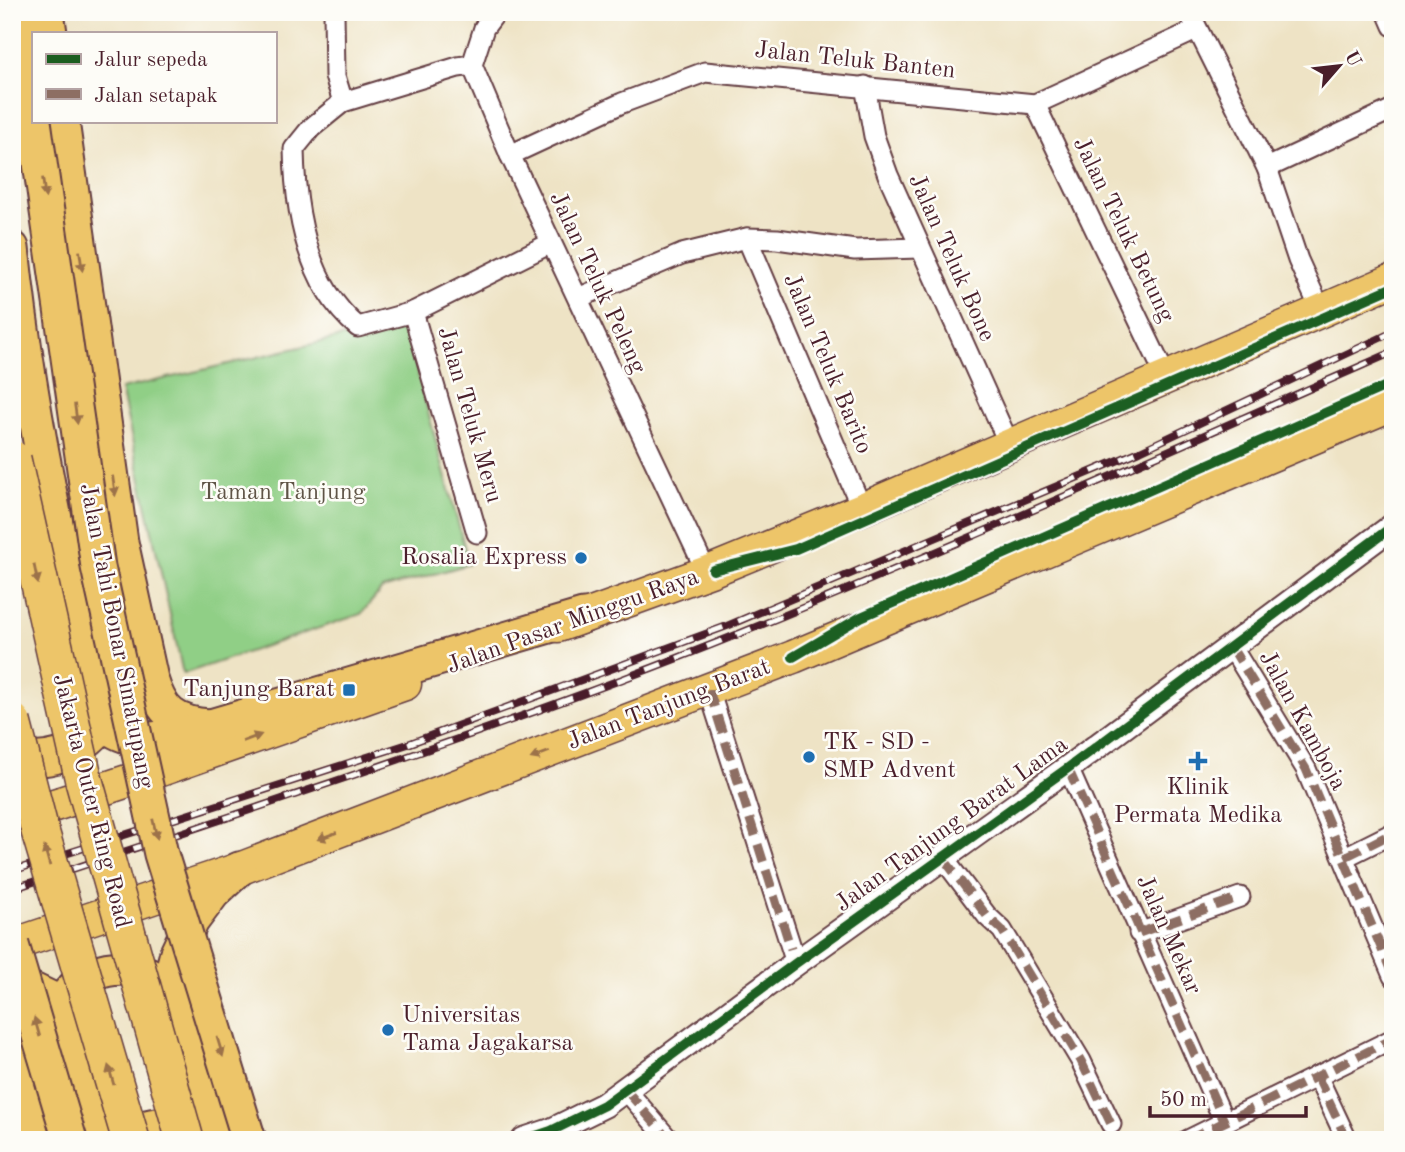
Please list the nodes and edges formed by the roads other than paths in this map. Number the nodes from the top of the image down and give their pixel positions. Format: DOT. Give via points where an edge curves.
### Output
graph roads {
  1 [pos="334,12"];
  2 [pos="496,12"];
  3 [pos="1387,12"];
  4 [pos="1193,21"];
  5 [pos="1393,26"];
  6 [pos="472,65"];
  7 [pos="865,86"];
  8 [pos="342,102"];
  9 [pos="1035,104"];
  10 [pos="1393,109"];
  11 [pos="34,122"];
  12 [pos="62,122"];
  13 [pos="510,156"];
  14 [pos="1267,168"];
  15 [pos="747,238"];
  16 [pos="551,243"];
  17 [pos="12,248"];
  18 [pos="919,248"];
  19 [pos="1393,279"];
  20 [pos="1393,287"];
  21 [pos="578,298"];
  22 [pos="1321,311"];
  23 [pos="413,312"];
  24 [pos="1166,377"];
  25 [pos="1393,383"];
  26 [pos="1393,404"];
  27 [pos="1009,444"];
  28 [pos="12,459"];
  29 [pos="862,509"];
  30 [pos="1393,526"];
  31 [pos="477,533"];
  32 [pos="121,542"];
  33 [pos="712,571"];
  34 [pos="583,616"];
  35 [pos="1231,646"];
  36 [pos="796,656"];
  37 [pos="88,666"];
  38 [pos="709,690"];
  39 [pos="12,722"];
  40 [pos="103,723"];
  41 [pos="211,726"];
  42 [pos="12,757"];
  43 [pos="1068,768"];
  44 [pos="12,819"];
  45 [pos="1393,833"];
  46 [pos="1345,857"];
  47 [pos="943,858"];
  48 [pos="239,869"];
  49 [pos="1240,897"];
  50 [pos="1139,933"];
  51 [pos="12,945"];
  52 [pos="796,962"];
  53 [pos="1393,976"];
  54 [pos="12,980"];
  55 [pos="169,987"];
  56 [pos="62,1004"];
  57 [pos="185,1039"];
  58 [pos="1393,1039"];
  59 [pos="12,1046"];
  60 [pos="1317,1076"];
  61 [pos="625,1090"];
  62 [pos="1224,1121"];
  63 [pos="1111,1124"];
  64 [pos="39,1140"];
  65 [pos="70,1140"];
  66 [pos="97,1140"];
  67 [pos="124,1140"];
  68 [pos="131,1140"];
  69 [pos="185,1140"];
  70 [pos="202,1140"];
  71 [pos="214,1140"];
  72 [pos="247,1140"];
  73 [pos="524,1140"];
  74 [pos="669,1140"];
  75 [pos="1188,1140"];
  76 [pos="1347,1140"];
  1 -- 8 [label="street" via="335,76"];
  2 -- 6 [label="street"];
  3 -- 5 [label="street"];
  4 -- 9 [label="street"];
  4 -- 14 [label="street"];
  6 -- 8 [label="street"];
  6 -- 13 [label="street, Jalan Teluk Peleng"];
  7 -- 9 [label="street, Jalan Teluk Banten"];
  7 -- 13 [label="street, Jalan Teluk Banten" via="705,72 622,103"];
  7 -- 18 [label="street, Jalan Teluk Bone" via="874,136"];
  8 -- 23 [label="street" via="294,149 295,184 309,254 330,297 356,326"];
  9 -- 24 [label="street, Jalan Teluk Betung"];
  10 -- 14 [label="street"];
  11 -- 72 [label="highway, Jalan Tahi Bonar Simatupang, one-way, bridge" via="98,567 161,854"];
  12 -- 32 [label="highway, one-way"];
  13 -- 16 [label="street, Jalan Teluk Peleng"];
  14 -- 22 [label="street" via="1298,260"];
  15 -- 18 [label="street" via="855,250"];
  15 -- 21 [label="street" via="682,254"];
  15 -- 29 [label="street, Jalan Teluk Barito"];
  16 -- 21 [label="street, Jalan Teluk Peleng"];
  16 -- 23 [label="street"];
  17 -- 37 [label="highway" via="23,347 69,592"];
  18 -- 27 [label="street, Jalan Teluk Bone"];
  19 -- 22 [label="main road, Jalan Pasar Minggu Raya"];
  20 -- 33 [label="main road" via="796,549"];
  21 -- 33 [label="street, Jalan Teluk Peleng"];
  22 -- 24 [label="main road, Jalan Pasar Minggu Raya"];
  23 -- 31 [label="street, Jalan Teluk Meru"];
  24 -- 27 [label="main road, Jalan Pasar Minggu Raya"];
  25 -- 36 [label="main road" via="861,617"];
  26 -- 36 [label="main road, Jalan Tanjung Barat"];
  27 -- 29 [label="main road, Jalan Pasar Minggu Raya"];
  28 -- 69 [label="highway, Jakarta Outer Ring Road, one-way, bridge" via="84,781"];
  29 -- 33 [label="main road, Jalan Pasar Minggu Raya"];
  30 -- 35 [label="street, Jalan Tanjung Barat Lama"];
  32 -- 37 [label="highway"];
  32 -- 41 [label="highway" via="158,699 177,720"];
  33 -- 34 [label="main road, Jalan Pasar Minggu Raya"];
  34 -- 41 [label="highway"];
  44 -- 34 [label="main road, Jalan Pasar Minggu Raya, one-way" via="152,774"];
  35 -- 43 [label="street, Jalan Tanjung Barat Lama"];
  35 -- 46 [label="street, Jalan Kamboja" via="1306,769"];
  36 -- 38 [label="main road, Jalan Tanjung Barat"];
  37 -- 40 [label="highway"];
  38 -- 48 [label="main road, Jalan Tanjung Barat, one-way"];
  38 -- 52 [label="street"];
  68 -- 39 [label="highway, one-way, bridge"];
  40 -- 41 [label="highway" via="125,738 140,740"];
  40 -- 42 [label="highway" via="67,754 41,761"];
  43 -- 47 [label="street, Jalan Tanjung Barat Lama"];
  43 -- 50 [label="street, Jalan Mekar"];
  45 -- 46 [label="street"];
  46 -- 53 [label="street, Jalan Kamboja"];
  47 -- 52 [label="street, Jalan Tanjung Barat Lama"];
  47 -- 63 [label="street" via="1002,930 1081,1061"];
  48 -- 51 [label="main road, Jalan Tanjung Barat"];
  48 -- 55 [label="highway" via="192,921 177,953"];
  49 -- 50 [label="street"];
  50 -- 62 [label="street, Jalan Mekar"];
  65 -- 51 [label="highway, one-way, bridge"];
  52 -- 61 [label="street, Jalan Tanjung Barat Lama"];
  54 -- 56 [label="highway"];
  55 -- 56 [label="highway" via="145,972 117,967 79,983"];
  55 -- 57 [label="highway"];
  56 -- 66 [label="highway"];
  57 -- 71 [label="highway"];
  57 -- 72 [label="highway"];
  58 -- 60 [label="street"];
  59 -- 64 [label="highway"];
  60 -- 62 [label="street"];
  60 -- 76 [label="street"];
  61 -- 73 [label="street, Jalan Tanjung Barat Lama" via="580,1118"];
  61 -- 74 [label="street"];
  62 -- 75 [label="street"];
  67 -- 70 [label="highway" via="147,1126 163,1124 180,1126"];
}
